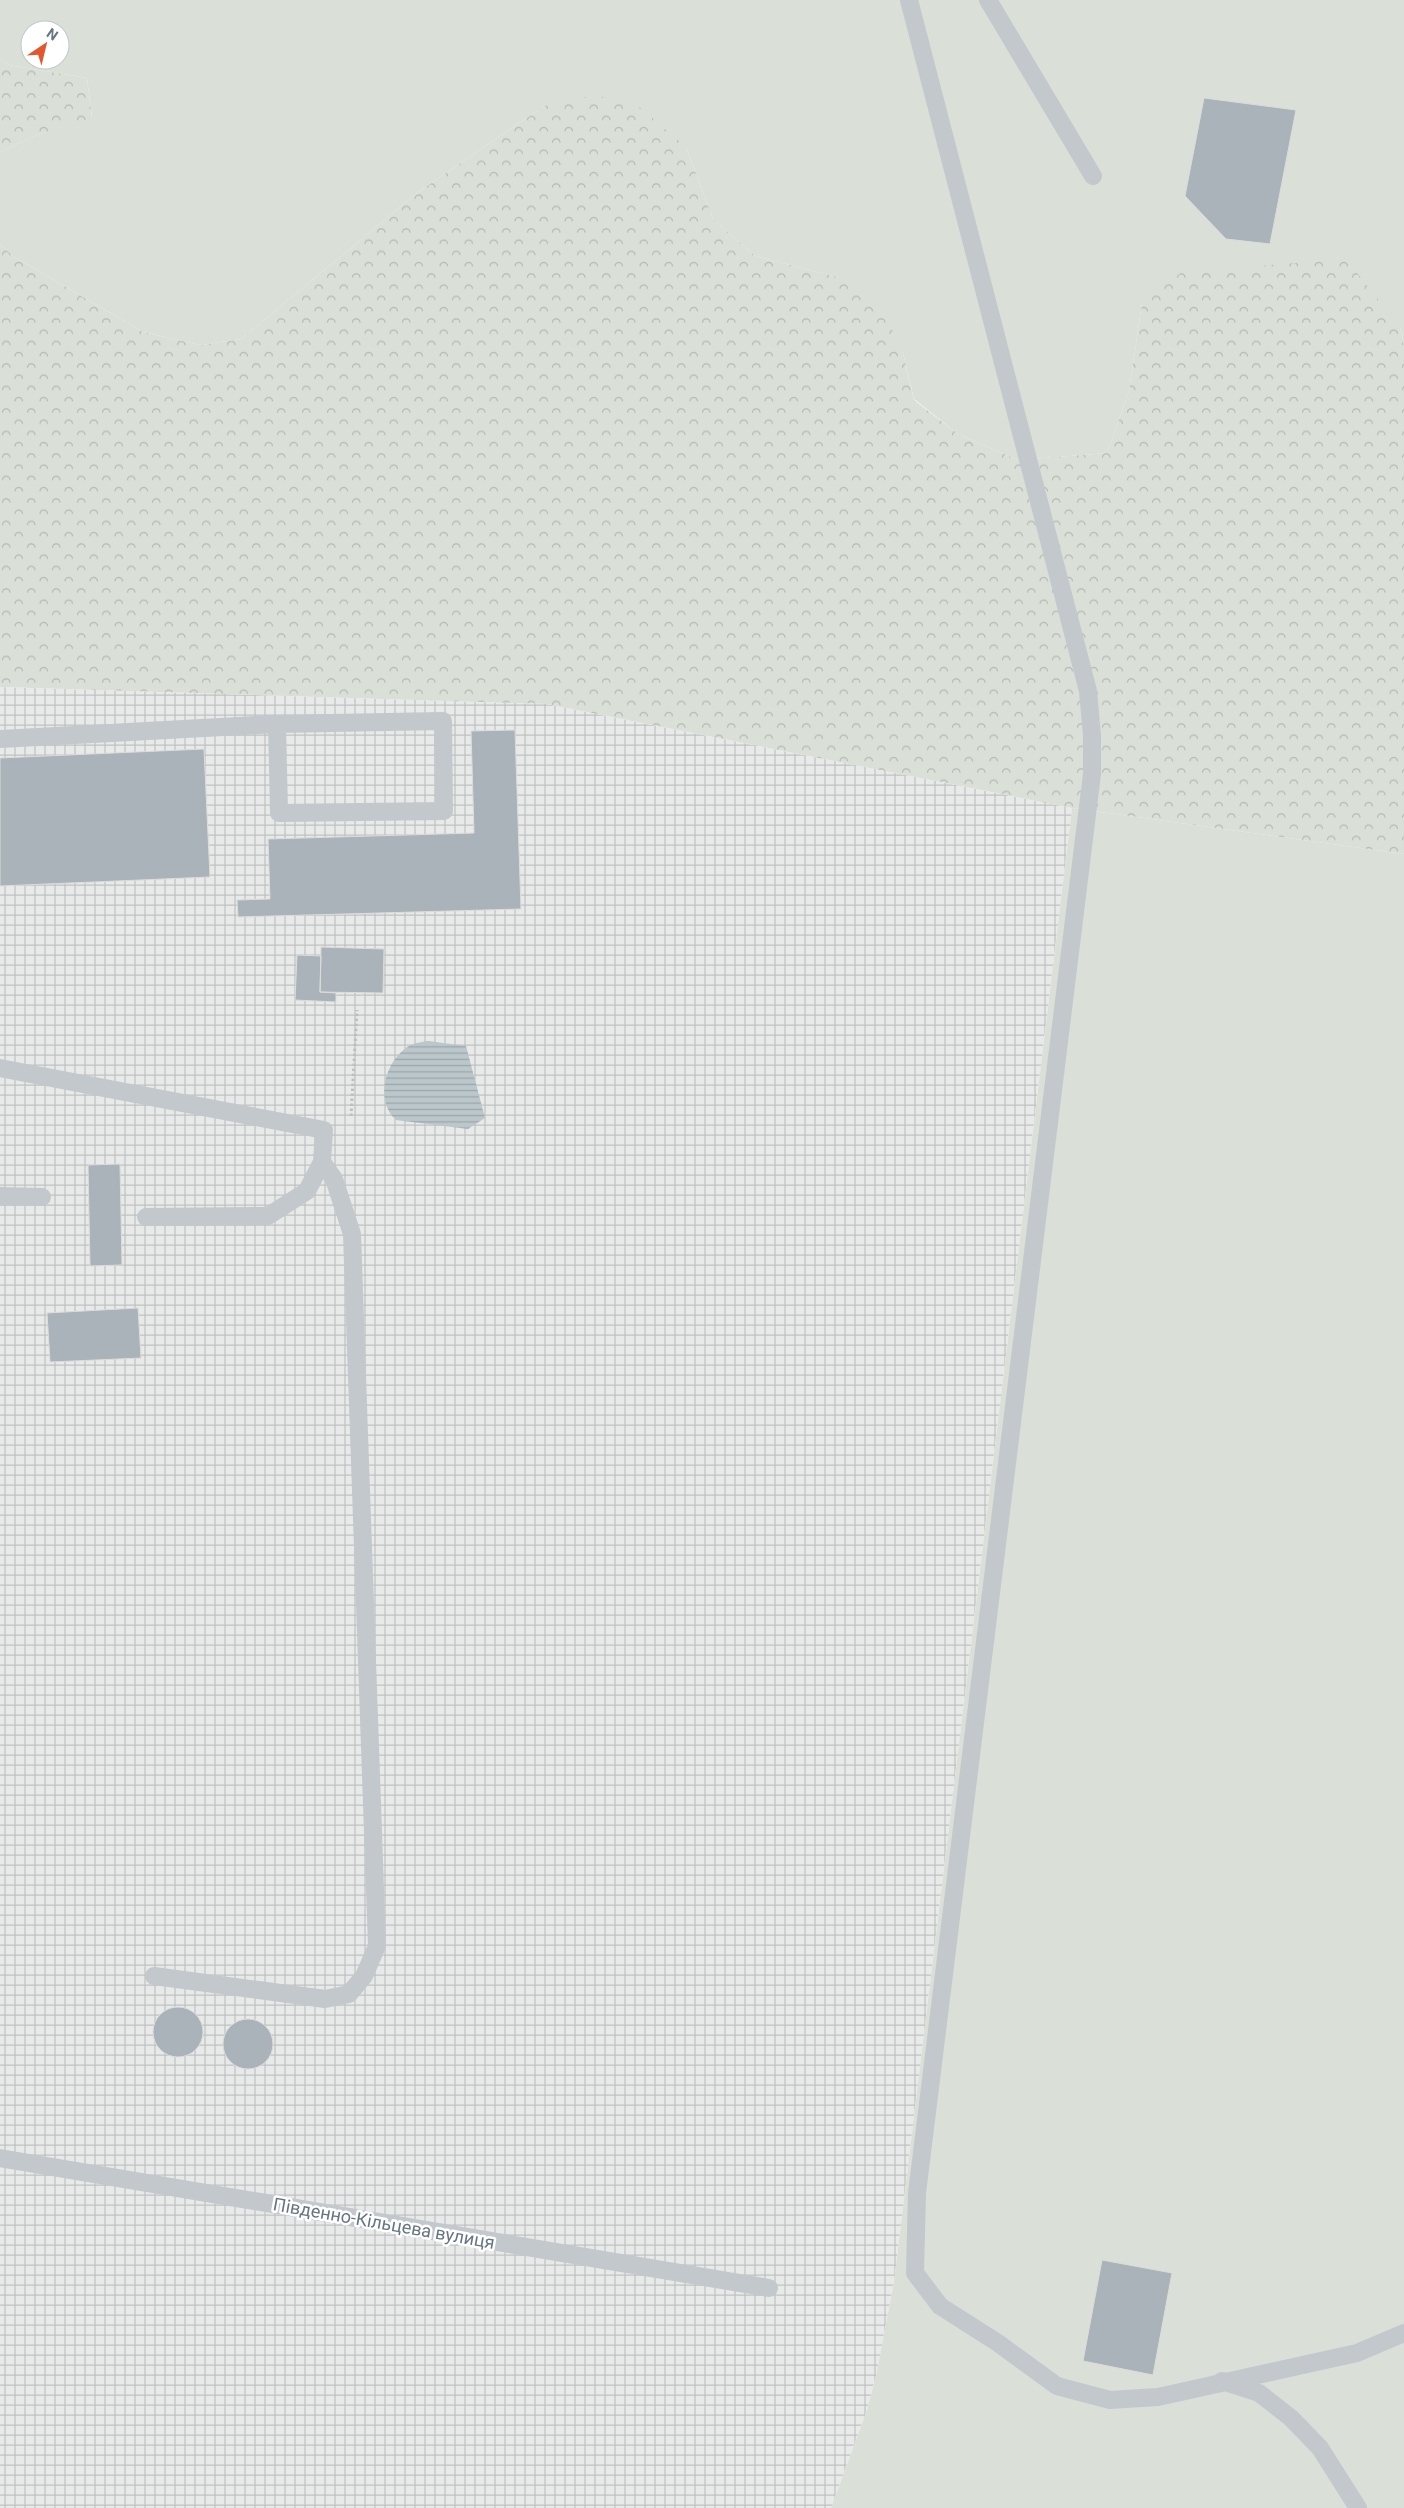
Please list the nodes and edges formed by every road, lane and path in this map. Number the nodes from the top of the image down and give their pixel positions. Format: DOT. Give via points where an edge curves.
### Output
graph roads {
  1 [pos="909,0"];
  2 [pos="988,0"];
  3 [pos="1093,176"];
  4 [pos="277,724"];
  5 [pos="0,739"];
  6 [pos="357,1010"];
  7 [pos="0,1068"];
  8 [pos="324,1130"];
  9 [pos="322,1162"];
  10 [pos="0,1196"];
  11 [pos="42,1197"];
  12 [pos="146,1218"];
  13 [pos="154,1976"];
  14 [pos="0,2158"];
  15 [pos="769,2288"];
  16 [pos="1404,2333"];
  17 [pos="1222,2381"];
  18 [pos="1358,2508"];
  1 -- 17 [label="lane" via="1088,691 1092,736 1091,784 917,2194 914,2273 940,2306 1057,2386 1110,2400 1158,2397"];
  2 -- 3 [label="lane"];
  4 -- 4 [label="lane" via="280,813 444,812 443,721"];
  4 -- 5 [label="lane"];
  6 -- 8 [label="path" via="351,1116"];
  7 -- 8 [label="lane"];
  8 -- 9 [label="lane"];
  9 -- 12 [label="lane" via="307,1191 268,1216"];
  9 -- 13 [label="lane" via="334,1179 352,1234 376,1946 364,1976 349,1994 325,1999"];
  10 -- 11 [label="lane"];
  14 -- 15 [label="lane, Південно-Кільцева вулиця"];
  16 -- 17 [label="lane" via="1357,2353"];
  17 -- 18 [label="lane" via="1259,2393 1291,2418 1320,2448"];
}
